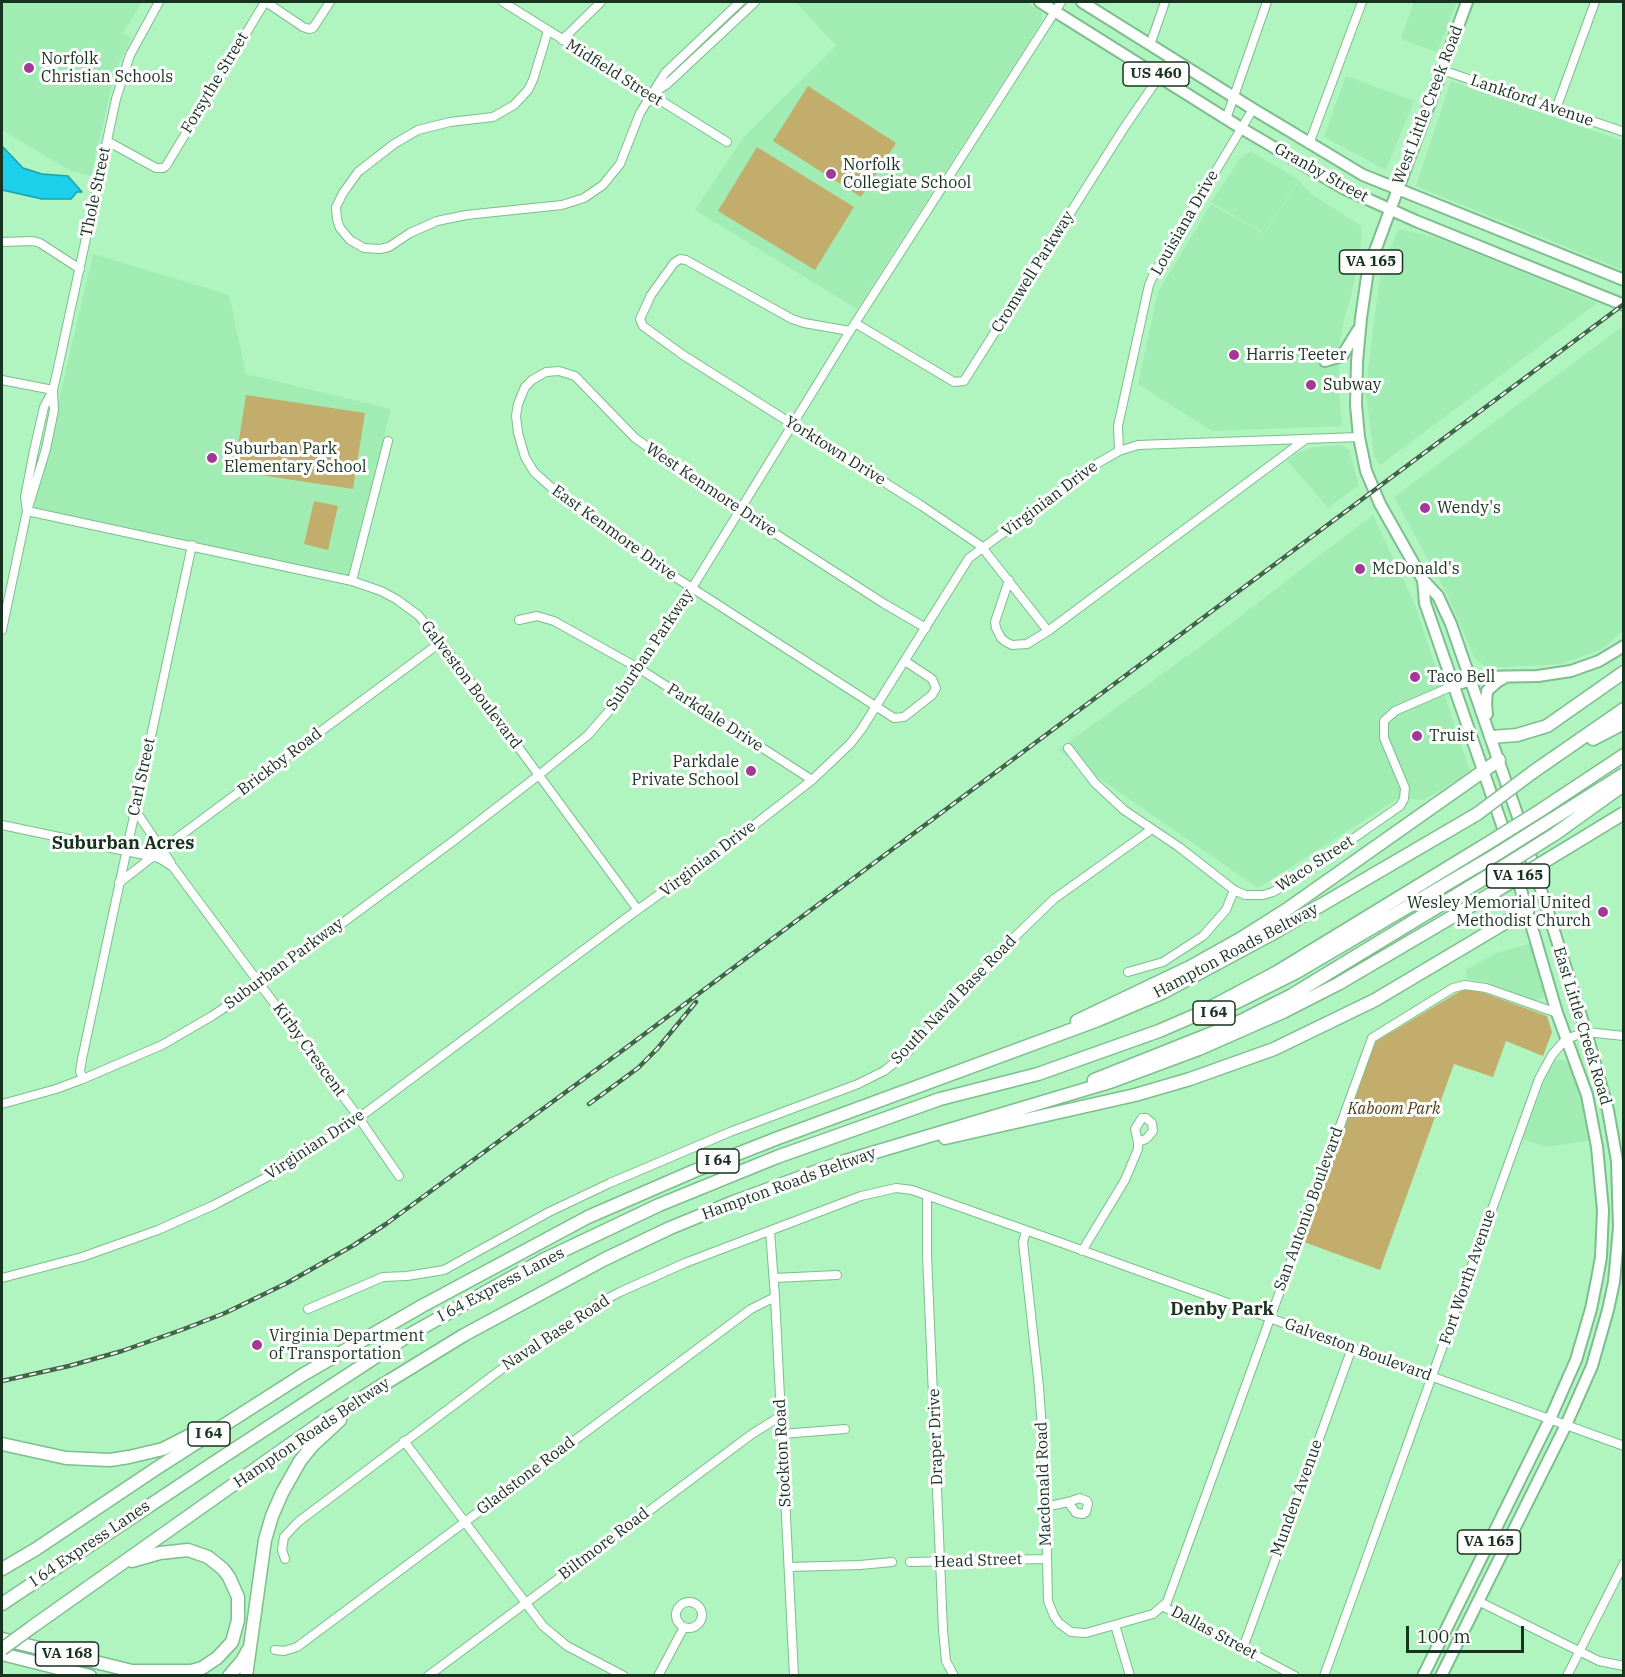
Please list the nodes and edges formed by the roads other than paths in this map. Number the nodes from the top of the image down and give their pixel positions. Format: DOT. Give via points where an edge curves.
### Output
graph roads {
  1 [pos="159,2"];
  2 [pos="266,2"];
  3 [pos="330,2"];
  4 [pos="503,2"];
  5 [pos="601,2"];
  6 [pos="740,2"];
  7 [pos="755,2"];
  8 [pos="1040,2"];
  9 [pos="1082,2"];
  10 [pos="1166,2"];
  11 [pos="1267,2"];
  12 [pos="1362,2"];
  13 [pos="1467,2"];
  14 [pos="1595,2"];
  15 [pos="1058,6"];
  16 [pos="548,31"];
  17 [pos="562,40"];
  18 [pos="1150,45"];
  19 [pos="1172,58"];
  20 [pos="1442,70"];
  21 [pos="1160,77"];
  22 [pos="650,95"];
  23 [pos="1233,97"];
  24 [pos="1253,109"];
  25 [pos="1556,109"];
  26 [pos="1226,119"];
  27 [pos="1241,128"];
  28 [pos="1623,132"];
  29 [pos="107,141"];
  30 [pos="727,142"];
  31 [pos="1309,144"];
  32 [pos="1396,189"];
  33 [pos="1389,209"];
  34 [pos="2,242"];
  35 [pos="80,269"];
  36 [pos="1623,280"];
  37 [pos="1623,305"];
  38 [pos="855,323"];
  39 [pos="1360,327"];
  40 [pos="850,332"];
  41 [pos="1325,361"];
  42 [pos="2,380"];
  43 [pos="53,390"];
  44 [pos="517,407"];
  45 [pos="792,424"];
  46 [pos="1359,437"];
  47 [pos="1307,438"];
  48 [pos="388,441"];
  49 [pos="1119,450"];
  50 [pos="27,511"];
  51 [pos="740,511"];
  52 [pos="192,545"];
  53 [pos="984,548"];
  54 [pos="1009,580"];
  55 [pos="1423,580"];
  56 [pos="352,581"];
  57 [pos="692,588"];
  58 [pos="519,620"];
  59 [pos="926,628"];
  60 [pos="2,630"];
  61 [pos="1048,631"];
  62 [pos="441,642"];
  63 [pos="1623,646"];
  64 [pos="905,661"];
  65 [pos="640,669"];
  66 [pos="1623,672"];
  67 [pos="1507,677"];
  68 [pos="1470,680"];
  69 [pos="1455,685"];
  70 [pos="875,707"];
  71 [pos="1623,710"];
  72 [pos="1623,723"];
  73 [pos="1491,737"];
  74 [pos="1068,748"];
  75 [pos="1623,754"];
  76 [pos="1499,760"];
  77 [pos="1484,770"];
  78 [pos="539,775"];
  79 [pos="1533,776"];
  80 [pos="812,780"];
  81 [pos="1623,781"];
  82 [pos="135,810"];
  83 [pos="1623,813"];
  84 [pos="2,825"];
  85 [pos="1152,829"];
  86 [pos="161,850"];
  87 [pos="125,853"];
  88 [pos="151,857"];
  89 [pos="173,867"];
  90 [pos="119,883"];
  91 [pos="1540,888"];
  92 [pos="1234,890"];
  93 [pos="1528,909"];
  94 [pos="638,910"];
  95 [pos="1128,972"];
  96 [pos="260,984"];
  97 [pos="1557,1013"];
  98 [pos="1586,1032"];
  99 [pos="1623,1036"];
  100 [pos="1566,1039"];
  101 [pos="1028,1046"];
  102 [pos="83,1079"];
  103 [pos="1058,1098"];
  104 [pos="2,1104"];
  105 [pos="914,1110"];
  106 [pos="359,1118"];
  107 [pos="1138,1142"];
  108 [pos="399,1176"];
  109 [pos="889,1189"];
  110 [pos="927,1196"];
  111 [pos="731,1203"];
  112 [pos="1026,1231"];
  113 [pos="770,1232"];
  114 [pos="1082,1251"];
  115 [pos="837,1275"];
  116 [pos="2,1278"];
  117 [pos="774,1278"];
  118 [pos="776,1297"];
  119 [pos="422,1306"];
  120 [pos="308,1309"];
  121 [pos="1270,1318"];
  122 [pos="1352,1348"];
  123 [pos="410,1367"];
  124 [pos="1432,1377"];
  125 [pos="782,1416"];
  126 [pos="1550,1419"];
  127 [pos="1566,1425"];
  128 [pos="845,1430"];
  129 [pos="782,1434"];
  130 [pos="404,1441"];
  131 [pos="2,1444"];
  132 [pos="1623,1446"];
  133 [pos="1068,1503"];
  134 [pos="1045,1507"];
  135 [pos="465,1522"];
  136 [pos="1046,1558"];
  137 [pos="285,1559"];
  138 [pos="892,1562"];
  139 [pos="910,1562"];
  140 [pos="942,1563"];
  141 [pos="1623,1563"];
  142 [pos="120,1565"];
  143 [pos="789,1567"];
  144 [pos="2,1569"];
  145 [pos="1478,1601"];
  146 [pos="525,1602"];
  147 [pos="2,1604"];
  148 [pos="1164,1607"];
  149 [pos="1115,1625"];
  150 [pos="684,1628"];
  151 [pos="2,1639"];
  152 [pos="249,1647"];
  153 [pos="1243,1648"];
  154 [pos="2,1649"];
  155 [pos="275,1650"];
  156 [pos="1579,1651"];
  157 [pos="2,1654"];
  158 [pos="1623,1666"];
  159 [pos="132,1671"];
  160 [pos="430,1675"];
  161 [pos="90,1676"];
  162 [pos="147,1676"];
  163 [pos="229,1676"];
  164 [pos="246,1676"];
  165 [pos="624,1676"];
  166 [pos="658,1676"];
  167 [pos="794,1676"];
  168 [pos="954,1676"];
  169 [pos="1130,1676"];
  170 [pos="1295,1676"];
  171 [pos="1324,1676"];
  172 [pos="1423,1676"];
  173 [pos="1441,1676"];
  174 [pos="1568,1676"];
  1 -- 29 [label="street, Thole Street" via="130,55"];
  2 -- 3 [label="street" via="309,29"];
  2 -- 29 [label="street, Forsythe Street" via="166,166 156,168"];
  4 -- 16 [label="street, Midfield Street"];
  5 -- 17 [label="street"];
  6 -- 22 [label="street" via="665,74"];
  7 -- 22 [label="street" via="666,85"];
  8 -- 15 [label="main road, Granby Street / US 460"];
  9 -- 18 [label="main road, Granby Street / US 460"];
  10 -- 18 [label="street"];
  11 -- 23 [label="street"];
  12 -- 31 [label="street"];
  13 -- 20 [label="main road, West Little Creek Road / VA 165"];
  14 -- 25 [label="street"];
  15 -- 21 [label="main road, Granby Street / US 460"];
  15 -- 38 [label="street, Suburban Parkway"];
  16 -- 17 [label="street, Midfield Street"];
  16 -- 22 [label="street" via="533,80 514,105 493,117 434,125 410,134 358,172 336,207 340,228 350,240 373,249 389,246 437,221 584,198 603,185 620,164"];
  17 -- 22 [label="street, Midfield Street"];
  18 -- 19 [label="main road, Granby Street / US 460"];
  19 -- 21 [label="street, Cromwell Parkway"];
  19 -- 23 [label="main road, Granby Street / US 460"];
  20 -- 25 [label="street, Lankford Avenue"];
  20 -- 32 [label="main road, West Little Creek Road / VA 165"];
  21 -- 26 [label="main road, Granby Street / US 460"];
  21 -- 38 [label="street, Cromwell Parkway" via="964,381 954,382"];
  22 -- 30 [label="street, Midfield Street"];
  23 -- 24 [label="main road, Granby Street / US 460"];
  23 -- 26 [label="street"];
  24 -- 27 [label="street, Louisiana Drive"];
  24 -- 31 [label="main road, Granby Street / US 460"];
  25 -- 28 [label="street, Lankford Avenue"];
  26 -- 27 [label="main road, Granby Street / US 460"];
  27 -- 33 [label="main road, Granby Street / US 460" via="1343,188"];
  27 -- 49 [label="street, Louisiana Drive" via="1149,285 1118,426"];
  29 -- 35 [label="street, Thole Street"];
  31 -- 32 [label="main road, Granby Street / US 460"];
  32 -- 33 [label="main road, West Little Creek Road / VA 165"];
  32 -- 36 [label="main road, Granby Street / US 460"];
  33 -- 37 [label="main road, Granby Street / US 460"];
  33 -- 39 [label="main road, East Little Creek Road / VA 165" via="1368,270"];
  34 -- 35 [label="street" via="40,243"];
  35 -- 43 [label="street, Thole Street"];
  38 -- 40 [label="street, Suburban Parkway"];
  39 -- 41 [label="main road" via="1344,353"];
  39 -- 46 [label="main road, East Little Creek Road / VA 165" via="1356,389"];
  40 -- 45 [label="street, Suburban Parkway"];
  40 -- 45 [label="street, Yorktown Drive" via="792,319 680,259 651,295 641,316 643,326"];
  42 -- 43 [label="street"];
  43 -- 50 [label="street, Thole Street" via="54,410 37,459"];
  44 -- 51 [label="street, West Kenmore Drive" via="525,387 540,375 559,371 574,376 634,438"];
  44 -- 57 [label="street, East Kenmore Drive" via="521,444 534,472 571,505"];
  45 -- 51 [label="street, Suburban Parkway"];
  45 -- 53 [label="street, Yorktown Drive"];
  46 -- 47 [label="street, Virginian Drive"];
  46 -- 55 [label="main road, East Little Creek Road / VA 165" via="1374,490"];
  47 -- 49 [label="street, Virginian Drive" via="1158,443"];
  47 -- 61 [label="street"];
  48 -- 56 [label="street"];
  49 -- 53 [label="street, Virginian Drive"];
  50 -- 52 [label="street, Galveston Boulevard"];
  50 -- 60 [label="street, Thole Street"];
  51 -- 57 [label="street, Suburban Parkway"];
  51 -- 59 [label="street, West Kenmore Drive"];
  52 -- 56 [label="street, Galveston Boulevard"];
  52 -- 82 [label="street, Carl Street"];
  53 -- 54 [label="street, Yorktown Drive"];
  53 -- 59 [label="street, Virginian Drive" via="965,564"];
  54 -- 61 [label="street, Yorktown Drive"];
  54 -- 61 [label="street" via="995,622 997,633 1012,645 1019,645"];
  55 -- 68 [label="main road, East Little Creek Road / VA 165" via="1438,596"];
  55 -- 69 [label="main road, East Little Creek Road / VA 165" via="1425,603"];
  56 -- 62 [label="street, Galveston Boulevard" via="402,602"];
  57 -- 65 [label="street, Suburban Parkway"];
  57 -- 70 [label="street, East Kenmore Drive"];
  58 -- 65 [label="street, Parkdale Drive" via="537,616 554,621"];
  59 -- 64 [label="street, Virginian Drive"];
  62 -- 78 [label="street, Galveston Boulevard"];
  62 -- 86 [label="street, Brickby Road"];
  63 -- 67 [label="main road" via="1599,661 1571,671"];
  64 -- 70 [label="street, Virginian Drive"];
  64 -- 70 [label="street, East Kenmore Drive" via="932,680 935,692 899,719"];
  65 -- 78 [label="street, Suburban Parkway" via="588,735"];
  65 -- 80 [label="street, Parkdale Drive"];
  66 -- 73 [label="highway" via="1547,726 1517,735"];
  67 -- 68 [label="main road"];
  67 -- 73 [label="main road" via="1487,692"];
  68 -- 69 [label="main road"];
  68 -- 73 [label="main road, East Little Creek Road / VA 165"];
  69 -- 77 [label="main road, East Little Creek Road / VA 165"];
  69 -- 92 [label="street, Waco Street" via="1395,711 1384,722 1384,738 1405,788 1400,806 1273,892 1254,896"];
  70 -- 80 [label="street, Virginian Drive" via="850,744"];
  71 -- 79 [label="highway"];
  72 -- 79 [label="highway"];
  73 -- 76 [label="main road, East Little Creek Road / VA 165"];
  74 -- 85 [label="street, Waco Street" via="1111,799"];
  75 -- 105 [label="highway, bridge" via="1541,810 1277,972 1196,1014 1038,1074 940,1099"];
  76 -- 77 [label="highway"];
  76 -- 91 [label="main road, East Little Creek Road / VA 165"];
  77 -- 93 [label="main road, East Little Creek Road / VA 165"];
  77 -- 101 [label="highway" via="1240,939"];
  78 -- 94 [label="street, Galveston Boulevard"];
  78 -- 96 [label="street, Suburban Parkway"];
  79 -- 101 [label="highway, Hampton Roads Beltway / I 64, bridge" via="1477,814 1205,971 1124,1010"];
  80 -- 94 [label="street, Virginian Drive"];
  81 -- 103 [label="highway, bridge" via="1564,828 1273,1005"];
  81 -- 105 [label="highway, I 64, bridge" via="1295,973 1193,1023 1080,1065"];
  82 -- 86 [label="street, Kirby Crescent"];
  82 -- 87 [label="street, Carl Street"];
  83 -- 103 [label="highway, Hampton Roads Beltway / I 64, bridge" via="1389,955 1283,1012 1210,1045"];
  84 -- 87 [label="street, Kirby Crescent"];
  85 -- 92 [label="street, Waco Street"];
  85 -- 120 [label="street, South Naval Base Road" via="1054,899 997,954 907,1053 884,1071 610,1183 444,1270 383,1277"];
  86 -- 88 [label="street, Brickby Road"];
  86 -- 89 [label="street, Kirby Crescent"];
  87 -- 88 [label="street, Kirby Crescent"];
  87 -- 90 [label="street, Carl Street"];
  88 -- 89 [label="street, Kirby Crescent"];
  88 -- 90 [label="street, Brickby Road"];
  89 -- 96 [label="street, Kirby Crescent"];
  90 -- 102 [label="street, Carl Street" via="82,1059"];
  91 -- 93 [label="main road"];
  91 -- 98 [label="main road, East Little Creek Road / VA 165"];
  92 -- 95 [label="street" via="1226,910 1203,936 1163,962"];
  93 -- 97 [label="main road, East Little Creek Road / VA 165"];
  93 -- 111 [label="highway" via="1375,1000 1283,1045 1229,1066 1135,1095 942,1139"];
  94 -- 106 [label="street, Virginian Drive"];
  96 -- 102 [label="street, Suburban Parkway" via="162,1045"];
  96 -- 106 [label="street, Kirby Crescent"];
  97 -- 100 [label="main road, East Little Creek Road / VA 165"];
  97 -- 121 [label="street, San Antonio Boulevard" via="1486,988 1465,985 1453,988 1372,1038"];
  98 -- 99 [label="street"];
  98 -- 100 [label="street"];
  98 -- 127 [label="main road, East Little Creek Road / VA 165" via="1614,1140 1619,1227 1614,1282 1601,1338"];
  100 -- 124 [label="street, Fort Worth Avenue" via="1539,1079"];
  100 -- 126 [label="main road, East Little Creek Road / VA 165" via="1592,1118 1601,1176 1603,1231 1584,1336"];
  101 -- 119 [label="highway, Hampton Roads Beltway / I 64" via="665,1183 588,1217"];
  102 -- 104 [label="street, Suburban Parkway"];
  103 -- 111 [label="highway, Hampton Roads Beltway / I 64" via="853,1158"];
  105 -- 147 [label="highway, I 64 Express Lanes" via="719,1180 533,1266 409,1335"];
  106 -- 108 [label="street, Kirby Crescent"];
  106 -- 116 [label="street, Virginian Drive" via="269,1176 205,1209 82,1257"];
  107 -- 114 [label="street" via="1125,1180"];
  109 -- 110 [label="street, Galveston Boulevard"];
  109 -- 113 [label="street, Naval Base Road"];
  110 -- 112 [label="street, Galveston Boulevard"];
  110 -- 140 [label="street, Draper Drive"];
  111 -- 123 [label="highway, Hampton Roads Beltway / I 64" via="579,1272"];
  112 -- 114 [label="street, Galveston Boulevard"];
  112 -- 134 [label="street, Macdonald Road" via="1023,1242 1037,1361"];
  113 -- 117 [label="street, Stockton Road"];
  113 -- 130 [label="street, Naval Base Road" via="685,1263 595,1305"];
  114 -- 121 [label="street, Galveston Boulevard"];
  115 -- 117 [label="street"];
  117 -- 118 [label="street, Stockton Road"];
  118 -- 125 [label="street, Stockton Road"];
  118 -- 135 [label="street, Gladstone Road" via="751,1309"];
  119 -- 131 [label="highway" via="391,1317 163,1449 129,1457 87,1460"];
  119 -- 144 [label="highway, Hampton Roads Beltway / I 64" via="304,1374"];
  121 -- 122 [label="street, Galveston Boulevard"];
  121 -- 148 [label="street, San Antonio Boulevard"];
  122 -- 124 [label="street, Galveston Boulevard"];
  122 -- 153 [label="street, Munden Avenue"];
  123 -- 142 [label="highway, Hampton Roads Beltway / I 64" via="320,1424"];
  123 -- 152 [label="highway" via="328,1428 291,1474 267,1532"];
  124 -- 126 [label="street, Galveston Boulevard"];
  124 -- 171 [label="street, Fort Worth Avenue"];
  125 -- 129 [label="street, Stockton Road"];
  125 -- 146 [label="street, Biltmore Road" via="752,1434"];
  126 -- 127 [label="street, Galveston Boulevard"];
  126 -- 172 [label="main road, East Little Creek Road / VA 165"];
  127 -- 132 [label="street, Galveston Boulevard"];
  127 -- 145 [label="main road, East Little Creek Road / VA 165"];
  128 -- 129 [label="street"];
  129 -- 143 [label="street, Stockton Road"];
  130 -- 135 [label="street"];
  130 -- 137 [label="street, Naval Base Road" via="287,1531 282,1543"];
  133 -- 134 [label="street"];
  134 -- 136 [label="street, Macdonald Road"];
  135 -- 146 [label="street"];
  135 -- 155 [label="street, Gladstone Road" via="297,1647"];
  136 -- 140 [label="street, Head Street"];
  136 -- 149 [label="street, Macdonald Road" via="1048,1600 1059,1623 1078,1633"];
  138 -- 143 [label="street"];
  139 -- 140 [label="street, Head Street"];
  140 -- 168 [label="street, Draper Drive" via="946,1661"];
  141 -- 156 [label="street"];
  142 -- 154 [label="highway, Hampton Roads Beltway / I 64, bridge"];
  142 -- 159 [label="highway" via="159,1552 198,1552 223,1569 238,1597 238,1620 232,1642 217,1659 190,1671"];
  143 -- 167 [label="street, Stockton Road"];
  145 -- 156 [label="street"];
  145 -- 173 [label="main road, East Little Creek Road / VA 165"];
  146 -- 160 [label="street, Biltmore Road"];
  146 -- 165 [label="street" via="543,1626 567,1646"];
  148 -- 149 [label="street, Macdonald Road"];
  148 -- 153 [label="street, Dallas Street"];
  149 -- 169 [label="street"];
  150 -- 166 [label="street"];
  151 -- 159 [label="highway, VA 168"];
  152 -- 163 [label="highway"];
  152 -- 164 [label="highway"];
  153 -- 170 [label="street, Dallas Street"];
  156 -- 158 [label="street"];
  156 -- 174 [label="street"];
  157 -- 161 [label="highway, VA 168"];
  159 -- 162 [label="main road, VA 168"];
}
